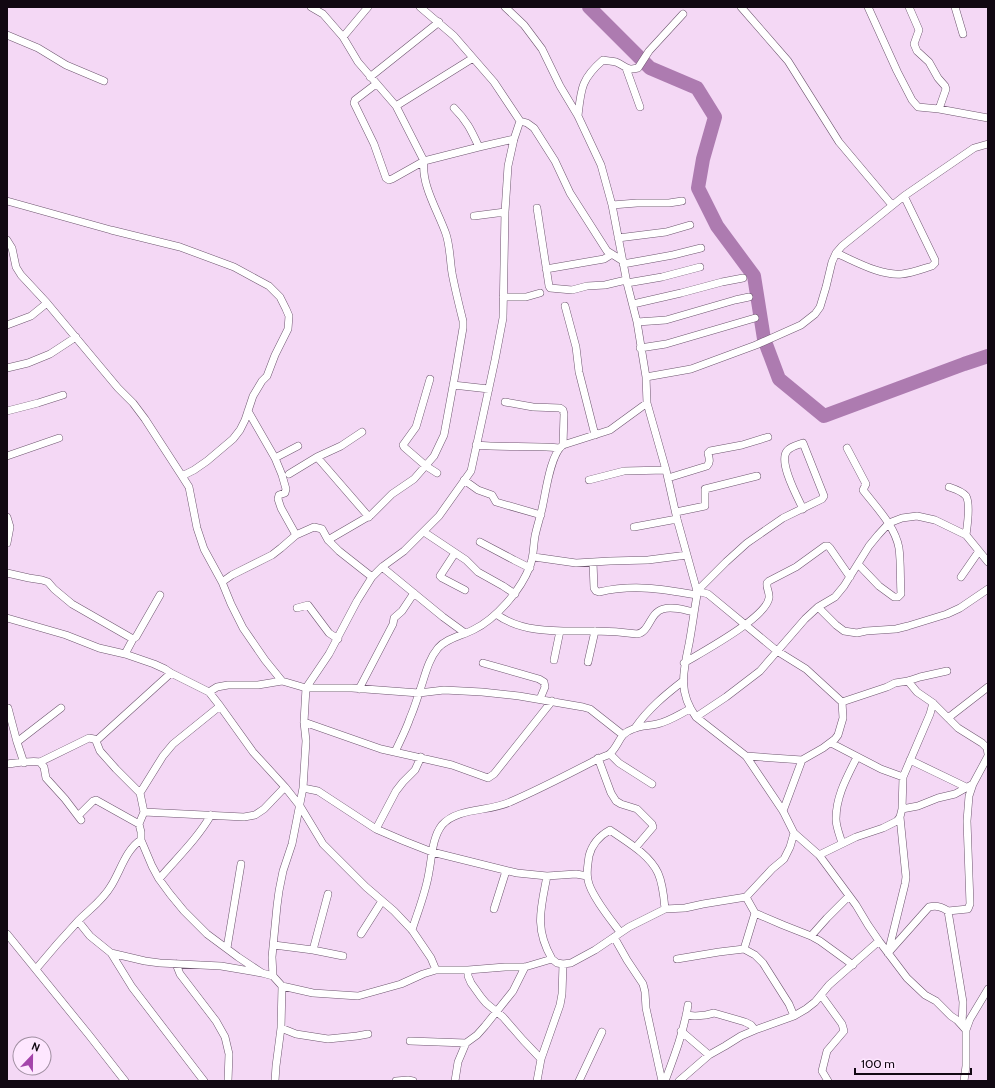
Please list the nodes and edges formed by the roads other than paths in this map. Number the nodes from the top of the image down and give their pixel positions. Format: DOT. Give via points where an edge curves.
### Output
graph roads {
  1 [pos="311,7"];
  2 [pos="368,7"];
  3 [pos="420,7"];
  4 [pos="505,7"];
  5 [pos="741,7"];
  6 [pos="868,7"];
  7 [pos="909,7"];
  8 [pos="955,7"];
  9 [pos="684,14"];
  10 [pos="439,22"];
  11 [pos="963,34"];
  12 [pos="7,35"];
  13 [pos="343,37"];
  14 [pos="473,58"];
  15 [pos="626,68"];
  16 [pos="370,77"];
  17 [pos="104,81"];
  18 [pos="376,84"];
  19 [pos="396,106"];
  20 [pos="640,107"];
  21 [pos="454,108"];
  22 [pos="938,109"];
  23 [pos="578,116"];
  24 [pos="988,118"];
  25 [pos="520,121"];
  26 [pos="514,139"];
  27 [pos="988,144"];
  28 [pos="479,147"];
  29 [pos="424,161"];
  30 [pos="904,196"];
  31 [pos="7,201"];
  32 [pos="682,201"];
  33 [pos="892,205"];
  34 [pos="612,206"];
  35 [pos="537,208"];
  36 [pos="505,212"];
  37 [pos="474,216"];
  38 [pos="690,225"];
  39 [pos="618,238"];
  40 [pos="7,240"];
  41 [pos="701,248"];
  42 [pos="836,253"];
  43 [pos="612,254"];
  44 [pos="623,263"];
  45 [pos="700,267"];
  46 [pos="546,269"];
  47 [pos="743,278"];
  48 [pos="626,282"];
  49 [pos="540,293"];
  50 [pos="503,297"];
  51 [pos="749,297"];
  52 [pos="47,303"];
  53 [pos="633,304"];
  54 [pos="565,306"];
  55 [pos="755,318"];
  56 [pos="637,322"];
  57 [pos="7,325"];
  58 [pos="76,337"];
  59 [pos="640,348"];
  60 [pos="7,368"];
  61 [pos="646,377"];
  62 [pos="430,380"];
  63 [pos="453,385"];
  64 [pos="489,389"];
  65 [pos="63,395"];
  66 [pos="505,402"];
  67 [pos="647,403"];
  68 [pos="7,411"];
  69 [pos="248,411"];
  70 [pos="362,432"];
  71 [pos="595,435"];
  72 [pos="768,437"];
  73 [pos="59,438"];
  74 [pos="476,445"];
  75 [pos="298,446"];
  76 [pos="561,447"];
  77 [pos="847,448"];
  78 [pos="7,456"];
  79 [pos="317,457"];
  80 [pos="275,458"];
  81 [pos="426,466"];
  82 [pos="666,470"];
  83 [pos="437,473"];
  84 [pos="289,474"];
  85 [pos="182,476"];
  86 [pos="757,476"];
  87 [pos="668,478"];
  88 [pos="464,480"];
  89 [pos="589,480"];
  90 [pos="949,487"];
  91 [pos="803,509"];
  92 [pos="541,515"];
  93 [pos="676,515"];
  94 [pos="7,517"];
  95 [pos="369,517"];
  96 [pos="889,523"];
  97 [pos="634,527"];
  98 [pos="424,532"];
  99 [pos="296,535"];
  100 [pos="966,535"];
  101 [pos="328,540"];
  102 [pos="480,542"];
  103 [pos="7,543"];
  104 [pos="979,551"];
  105 [pos="455,554"];
  106 [pos="687,555"];
  107 [pos="534,557"];
  108 [pos="593,562"];
  109 [pos="988,562"];
  110 [pos="858,564"];
  111 [pos="382,567"];
  112 [pos="530,568"];
  113 [pos="7,572"];
  114 [pos="372,577"];
  115 [pos="850,577"];
  116 [pos="961,577"];
  117 [pos="222,582"];
  118 [pos="988,589"];
  119 [pos="465,590"];
  120 [pos="414,593"];
  121 [pos="697,593"];
  122 [pos="515,594"];
  123 [pos="160,595"];
  124 [pos="818,607"];
  125 [pos="297,608"];
  126 [pos="694,612"];
  127 [pos="496,614"];
  128 [pos="7,618"];
  129 [pos="746,625"];
  130 [pos="560,631"];
  131 [pos="595,631"];
  132 [pos="465,633"];
  133 [pos="133,639"];
  134 [pos="338,639"];
  135 [pos="777,651"];
  136 [pos="125,654"];
  137 [pos="554,660"];
  138 [pos="588,662"];
  139 [pos="483,663"];
  140 [pos="684,663"];
  141 [pos="947,671"];
  142 [pos="171,673"];
  143 [pos="282,681"];
  144 [pos="683,681"];
  145 [pos="908,681"];
  146 [pos="988,687"];
  147 [pos="306,688"];
  148 [pos="359,689"];
  149 [pos="209,692"];
  150 [pos="419,693"];
  151 [pos="540,699"];
  152 [pos="552,701"];
  153 [pos="842,702"];
  154 [pos="933,703"];
  155 [pos="220,706"];
  156 [pos="8,708"];
  157 [pos="61,708"];
  158 [pos="690,709"];
  159 [pos="696,717"];
  160 [pos="948,718"];
  161 [pos="304,722"];
  162 [pos="634,728"];
  163 [pos="623,735"];
  164 [pos="96,741"];
  165 [pos="17,742"];
  166 [pos="831,743"];
  167 [pos="396,752"];
  168 [pos="610,754"];
  169 [pos="988,755"];
  170 [pos="746,756"];
  171 [pos="421,757"];
  172 [pos="857,757"];
  173 [pos="598,758"];
  174 [pos="802,760"];
  175 [pos="910,760"];
  176 [pos="40,762"];
  177 [pos="24,763"];
  178 [pos="7,764"];
  179 [pos="903,777"];
  180 [pos="652,784"];
  181 [pos="970,786"];
  182 [pos="285,787"];
  183 [pos="303,788"];
  184 [pos="140,793"];
  185 [pos="300,806"];
  186 [pos="902,809"];
  187 [pos="783,811"];
  188 [pos="144,812"];
  189 [pos="211,815"];
  190 [pos="900,817"];
  191 [pos="139,824"];
  192 [pos="376,829"];
  193 [pos="794,833"];
  194 [pos="141,840"];
  195 [pos="842,843"];
  196 [pos="636,848"];
  197 [pos="432,852"];
  198 [pos="818,855"];
  199 [pos="241,864"];
  200 [pos="506,871"];
  201 [pos="547,876"];
  202 [pos="587,876"];
  203 [pos="159,879"];
  204 [pos="328,894"];
  205 [pos="849,896"];
  206 [pos="746,897"];
  207 [pos="382,901"];
  208 [pos="494,909"];
  209 [pos="665,909"];
  210 [pos="948,911"];
  211 [pos="755,912"];
  212 [pos="78,921"];
  213 [pos="412,930"];
  214 [pos="620,932"];
  215 [pos="7,934"];
  216 [pos="362,934"];
  217 [pos="811,936"];
  218 [pos="614,937"];
  219 [pos="879,941"];
  220 [pos="274,945"];
  221 [pos="227,948"];
  222 [pos="744,949"];
  223 [pos="313,950"];
  224 [pos="111,953"];
  225 [pos="888,953"];
  226 [pos="343,956"];
  227 [pos="552,959"];
  228 [pos="677,960"];
  229 [pos="176,964"];
  230 [pos="563,964"];
  231 [pos="853,966"];
  232 [pos="525,967"];
  233 [pos="36,969"];
  234 [pos="436,970"];
  235 [pos="468,970"];
  236 [pos="262,973"];
  237 [pos="273,976"];
  238 [pos="282,986"];
  239 [pos="988,989"];
  240 [pos="821,995"];
  241 [pos="688,1005"];
  242 [pos="496,1011"];
  243 [pos="686,1015"];
  244 [pos="794,1016"];
  245 [pos="281,1028"];
  246 [pos="964,1028"];
  247 [pos="755,1030"];
  248 [pos="681,1031"];
  249 [pos="602,1032"];
  250 [pos="368,1034"];
  251 [pos="410,1041"];
  252 [pos="466,1042"];
  253 [pos="709,1055"];
  254 [pos="541,1059"];
  255 [pos="125,1081"];
  256 [pos="204,1081"];
  257 [pos="228,1081"];
  258 [pos="275,1081"];
  259 [pos="396,1081"];
  260 [pos="413,1081"];
  261 [pos="455,1081"];
  262 [pos="537,1081"];
  263 [pos="579,1081"];
  264 [pos="662,1081"];
  265 [pos="665,1081"];
  266 [pos="679,1081"];
  267 [pos="828,1081"];
  268 [pos="964,1081"];
  1 -- 13 [label="street" via="323,14"];
  2 -- 13 [label="street"];
  3 -- 10 [label="street"];
  4 -- 23 [label="street" via="524,25 542,49"];
  5 -- 33 [label="street" via="788,61 839,142"];
  6 -- 22 [label="street" via="912,100 918,107"];
  7 -- 22 [label="street" via="919,30 914,44 917,51 929,62 946,89"];
  8 -- 11 [label="street"];
  9 -- 15 [label="street" via="649,51 638,68"];
  10 -- 14 [label="street"];
  10 -- 16 [label="street"];
  12 -- 17 [label="street"];
  13 -- 16 [label="street"];
  14 -- 19 [label="street"];
  14 -- 25 [label="street" via="494,82"];
  15 -- 20 [label="street"];
  15 -- 23 [label="street" via="616,62 603,60 594,68 585,80 580,94"];
  16 -- 18 [label="street"];
  18 -- 19 [label="street"];
  18 -- 29 [label="street" via="354,103 374,144 386,178 392,179"];
  19 -- 29 [label="street"];
  21 -- 28 [label="street" via="464,118"];
  22 -- 24 [label="street"];
  23 -- 34 [label="street" via="601,165"];
  25 -- 26 [label="street"];
  25 -- 43 [label="street" via="534,128 555,161 570,193 607,251"];
  26 -- 28 [label="street"];
  26 -- 36 [label="street" via="508,166"];
  27 -- 30 [label="street" via="974,148"];
  28 -- 29 [label="street"];
  29 -- 63 [label="street" via="425,180 446,234 463,321"];
  30 -- 33 [label="street"];
  30 -- 42 [label="street" via="935,260 932,266 903,274 890,274"];
  31 -- 69 [label="street" via="180,247 234,267 269,286 280,297 286,309 289,316 288,329 266,376 256,389"];
  32 -- 34 [label="street"];
  33 -- 42 [label="street"];
  34 -- 39 [label="street"];
  35 -- 46 [label="street"];
  36 -- 37 [label="street"];
  36 -- 50 [label="street"];
  38 -- 39 [label="street" via="666,232"];
  39 -- 44 [label="street"];
  40 -- 52 [label="street" via="21,275"];
  41 -- 44 [label="street"];
  42 -- 61 [label="street" via="820,307 801,325 691,369"];
  43 -- 44 [label="street"];
  43 -- 46 [label="street" via="604,259"];
  44 -- 48 [label="street"];
  45 -- 48 [label="street" via="662,277"];
  46 -- 48 [label="street" via="549,286 553,289 572,290"];
  47 -- 53 [label="street"];
  48 -- 53 [label="street"];
  49 -- 50 [label="street" via="526,297"];
  50 -- 64 [label="street" via="503,318"];
  51 -- 56 [label="street" via="666,320"];
  52 -- 57 [label="street" via="31,316"];
  52 -- 58 [label="street"];
  53 -- 56 [label="street"];
  54 -- 71 [label="street"];
  55 -- 59 [label="street" via="666,344"];
  56 -- 59 [label="street"];
  58 -- 60 [label="street" via="50,354"];
  58 -- 85 [label="street" via="137,408"];
  59 -- 61 [label="street"];
  61 -- 67 [label="street"];
  62 -- 81 [label="street" via="416,427 403,445"];
  63 -- 64 [label="street"];
  63 -- 81 [label="street" via="444,436"];
  64 -- 74 [label="street"];
  65 -- 68 [label="street"];
  66 -- 76 [label="street" via="563,410"];
  67 -- 71 [label="street" via="610,430"];
  67 -- 82 [label="street"];
  69 -- 80 [label="street"];
  69 -- 85 [label="street" via="233,439 207,461"];
  70 -- 79 [label="street" via="341,446"];
  71 -- 76 [label="street"];
  72 -- 87 [label="street" via="710,451 707,466"];
  73 -- 78 [label="street"];
  74 -- 76 [label="street"];
  74 -- 88 [label="street" via="471,471"];
  75 -- 80 [label="street"];
  76 -- 92 [label="street" via="556,454 547,484"];
  77 -- 96 [label="street" via="866,484 863,490"];
  79 -- 84 [label="street"];
  79 -- 95 [label="street"];
  80 -- 99 [label="street" via="286,486 285,492 279,495 278,500"];
  81 -- 83 [label="street"];
  81 -- 95 [label="street"];
  82 -- 87 [label="street"];
  82 -- 89 [label="street" via="624,471"];
  85 -- 117 [label="street" via="189,487 204,549"];
  86 -- 93 [label="street" via="705,489 705,506"];
  87 -- 93 [label="street"];
  88 -- 92 [label="street" via="478,490 492,495 496,502"];
  88 -- 98 [label="street" via="439,516"];
  90 -- 100 [label="street" via="961,492 968,501"];
  91 -- 91 [label="street" via="787,474 784,459 785,452 803,443 824,496"];
  91 -- 121 [label="street" via="783,518 747,543"];
  92 -- 107 [label="street" via="535,536"];
  93 -- 97 [label="street"];
  93 -- 106 [label="street"];
  94 -- 103 [label="street" via="10,527"];
  95 -- 101 [label="street"];
  96 -- 100 [label="street" via="917,516 935,520"];
  96 -- 110 [label="street" via="869,546"];
  96 -- 110 [label="street" via="899,546 901,594 894,597 879,586"];
  98 -- 105 [label="street"];
  98 -- 111 [label="street"];
  99 -- 101 [label="street" via="317,527"];
  99 -- 117 [label="street" via="272,555"];
  100 -- 104 [label="street"];
  101 -- 114 [label="street"];
  102 -- 112 [label="street"];
  104 -- 109 [label="street"];
  104 -- 116 [label="street"];
  105 -- 119 [label="street" via="440,576"];
  105 -- 122 [label="street" via="466,560 478,572"];
  106 -- 108 [label="street" via="648,560"];
  106 -- 121 [label="street"];
  107 -- 108 [label="street" via="576,563"];
  107 -- 112 [label="street"];
  108 -- 121 [label="street" via="594,588 599,592 642,587"];
  110 -- 115 [label="street"];
  111 -- 114 [label="street"];
  111 -- 120 [label="street"];
  112 -- 122 [label="street"];
  113 -- 133 [label="street" via="48,582 72,604"];
  114 -- 134 [label="street"];
  115 -- 124 [label="street" via="835,597"];
  115 -- 129 [label="street" via="830,548 825,546 796,567 769,581 766,586 769,598 764,608"];
  117 -- 143 [label="street" via="243,628"];
  118 -- 124 [label="street" via="960,608 896,629 857,633 844,631"];
  120 -- 132 [label="street"];
  120 -- 148 [label="street" via="394,618"];
  121 -- 126 [label="street"];
  121 -- 129 [label="street" via="708,594"];
  122 -- 127 [label="street"];
  123 -- 133 [label="street"];
  124 -- 135 [label="street"];
  125 -- 134 [label="street" via="308,605 329,633"];
  126 -- 131 [label="street" via="674,608 657,611 644,630 637,634"];
  126 -- 140 [label="street"];
  127 -- 130 [label="street" via="522,626"];
  127 -- 132 [label="street"];
  128 -- 136 [label="street" via="66,635 98,648"];
  129 -- 135 [label="street"];
  129 -- 140 [label="street"];
  130 -- 131 [label="street"];
  130 -- 137 [label="street"];
  131 -- 138 [label="street"];
  132 -- 150 [label="street" via="444,642 438,648"];
  133 -- 136 [label="street"];
  134 -- 147 [label="street"];
  135 -- 153 [label="street" via="806,669"];
  135 -- 159 [label="street" via="760,671"];
  136 -- 142 [label="street"];
  139 -- 151 [label="street" via="544,682 545,687"];
  140 -- 144 [label="street"];
  141 -- 145 [label="street"];
  142 -- 149 [label="street"];
  142 -- 164 [label="street"];
  143 -- 147 [label="street"];
  143 -- 149 [label="street" via="258,685 228,685"];
  144 -- 158 [label="street"];
  144 -- 162 [label="street" via="651,708"];
  145 -- 153 [label="street" via="895,683"];
  145 -- 154 [label="street" via="917,692"];
  146 -- 160 [label="street"];
  147 -- 148 [label="street"];
  147 -- 161 [label="street"];
  148 -- 150 [label="street"];
  149 -- 155 [label="street"];
  150 -- 151 [label="street" via="444,690"];
  150 -- 167 [label="street"];
  151 -- 152 [label="street"];
  152 -- 163 [label="street" via="590,709"];
  152 -- 171 [label="street" via="494,774 488,778"];
  153 -- 166 [label="street" via="843,718 838,735"];
  154 -- 160 [label="street"];
  154 -- 175 [label="street"];
  155 -- 182 [label="street" via="253,752"];
  155 -- 184 [label="street" via="173,744"];
  156 -- 165 [label="street"];
  157 -- 165 [label="street"];
  158 -- 159 [label="street"];
  158 -- 162 [label="street" via="657,724"];
  159 -- 170 [label="street"];
  160 -- 169 [label="street" via="958,728 982,743 987,748"];
  161 -- 167 [label="street"];
  161 -- 183 [label="street" via="306,741"];
  162 -- 163 [label="street"];
  163 -- 168 [label="street"];
  164 -- 176 [label="street" via="89,738"];
  164 -- 184 [label="street" via="100,751"];
  165 -- 177 [label="street"];
  166 -- 172 [label="street"];
  166 -- 174 [label="street"];
  167 -- 171 [label="street"];
  168 -- 173 [label="street"];
  168 -- 180 [label="street" via="619,763"];
  169 -- 181 [label="street"];
  170 -- 174 [label="street"];
  170 -- 187 [label="street"];
  171 -- 192 [label="street" via="415,770 396,791"];
  172 -- 179 [label="street"];
  172 -- 195 [label="street" via="843,785 837,806 836,820"];
  173 -- 196 [label="street" via="616,801 637,809 652,824 653,827"];
  173 -- 197 [label="street" via="508,804 456,815 441,826"];
  174 -- 187 [label="street"];
  175 -- 179 [label="street"];
  175 -- 181 [label="street"];
  176 -- 177 [label="street"];
  176 -- 191 [label="street" via="46,778 79,818 96,800"];
  177 -- 178 [label="street"];
  179 -- 186 [label="street"];
  181 -- 186 [label="street" via="955,794"];
  181 -- 210 [label="street" via="967,821 970,904 968,909"];
  182 -- 185 [label="street"];
  182 -- 189 [label="street" via="255,815"];
  183 -- 185 [label="street"];
  183 -- 192 [label="street" via="318,791"];
  184 -- 188 [label="street"];
  185 -- 207 [label="street" via="323,844"];
  185 -- 220 [label="street" via="283,871"];
  186 -- 190 [label="street"];
  187 -- 193 [label="street"];
  188 -- 189 [label="street"];
  188 -- 191 [label="street"];
  189 -- 203 [label="street" via="193,841"];
  190 -- 195 [label="street" via="883,828"];
  190 -- 225 [label="street" via="906,877"];
  191 -- 194 [label="street"];
  192 -- 197 [label="street"];
  193 -- 198 [label="street"];
  193 -- 206 [label="street" via="784,858"];
  194 -- 203 [label="street"];
  194 -- 212 [label="street" via="130,850 111,887"];
  195 -- 198 [label="street"];
  196 -- 202 [label="street" via="610,830 604,833 593,844"];
  196 -- 209 [label="street" via="657,872"];
  197 -- 200 [label="street"];
  197 -- 213 [label="street" via="429,872"];
  198 -- 205 [label="street"];
  199 -- 221 [label="street"];
  200 -- 201 [label="street"];
  200 -- 208 [label="street"];
  201 -- 202 [label="street"];
  201 -- 227 [label="street" via="540,918 544,941"];
  202 -- 214 [label="street" via="590,888"];
  203 -- 221 [label="street" via="191,918 207,934"];
  204 -- 223 [label="street"];
  205 -- 217 [label="street"];
  205 -- 219 [label="street"];
  206 -- 209 [label="street"];
  206 -- 211 [label="street"];
  207 -- 213 [label="street"];
  207 -- 216 [label="street"];
  209 -- 214 [label="street"];
  210 -- 225 [label="street" via="935,906 929,907"];
  210 -- 246 [label="street" via="963,1002"];
  211 -- 217 [label="street"];
  211 -- 222 [label="street"];
  212 -- 224 [label="street" via="90,936"];
  212 -- 233 [label="street"];
  213 -- 234 [label="street"];
  214 -- 218 [label="street"];
  215 -- 233 [label="street"];
  217 -- 231 [label="street"];
  218 -- 230 [label="street" via="571,963"];
  218 -- 264 [label="street" via="643,984"];
  219 -- 225 [label="street"];
  219 -- 231 [label="street"];
  220 -- 223 [label="street"];
  220 -- 237 [label="street"];
  221 -- 236 [label="street"];
  222 -- 228 [label="street"];
  222 -- 244 [label="street" via="763,963"];
  223 -- 226 [label="street"];
  224 -- 229 [label="street" via="145,961"];
  224 -- 256 [label="street" via="132,987"];
  225 -- 246 [label="street" via="907,978"];
  227 -- 230 [label="street"];
  227 -- 232 [label="street"];
  229 -- 236 [label="street" via="221,966"];
  229 -- 257 [label="street" via="180,974 225,1037 229,1054"];
  230 -- 254 [label="street" via="560,1005"];
  231 -- 240 [label="street"];
  232 -- 235 [label="street"];
  232 -- 242 [label="street" via="513,991"];
  233 -- 255 [label="street"];
  234 -- 235 [label="street"];
  234 -- 238 [label="street" via="402,984 358,996 313,993"];
  235 -- 242 [label="street" via="475,990"];
  236 -- 237 [label="street"];
  237 -- 238 [label="street"];
  238 -- 245 [label="street"];
  239 -- 246 [label="street"];
  240 -- 244 [label="street" via="806,1010"];
  240 -- 267 [label="street" via="842,1024 844,1031 827,1051 822,1071"];
  241 -- 243 [label="street"];
  242 -- 252 [label="street" via="477,1035"];
  242 -- 254 [label="street"];
  243 -- 247 [label="street" via="714,1013 745,1022"];
  243 -- 248 [label="street"];
  244 -- 247 [label="street"];
  245 -- 250 [label="street" via="296,1034 328,1038"];
  245 -- 258 [label="street"];
  246 -- 268 [label="street"];
  247 -- 253 [label="street"];
  248 -- 253 [label="street"];
  248 -- 265 [label="street"];
  249 -- 263 [label="street"];
  251 -- 252 [label="street"];
  252 -- 261 [label="street" via="458,1062"];
  253 -- 266 [label="street"];
  254 -- 262 [label="street"];
  259 -- 260 [label="street"];
}
